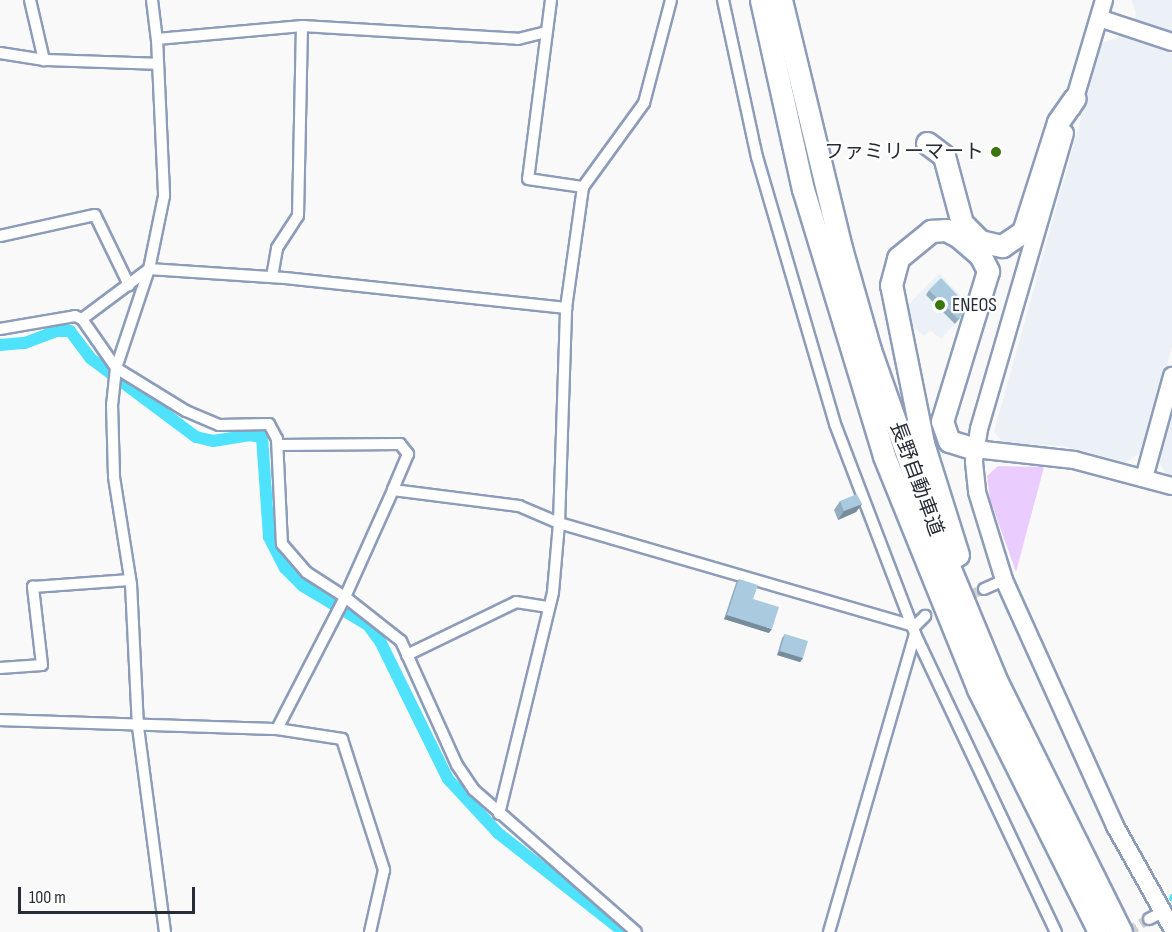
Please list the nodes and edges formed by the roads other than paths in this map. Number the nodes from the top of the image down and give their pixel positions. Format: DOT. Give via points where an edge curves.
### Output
graph roads {
  1 [pos="30,0"];
  2 [pos="152,0"];
  3 [pos="551,0"];
  4 [pos="672,0"];
  5 [pos="723,0"];
  6 [pos="760,0"];
  7 [pos="781,0"];
  8 [pos="1104,0"];
  9 [pos="1099,18"];
  10 [pos="302,26"];
  11 [pos="546,32"];
  12 [pos="157,39"];
  13 [pos="1172,42"];
  14 [pos="0,53"];
  15 [pos="44,60"];
  16 [pos="157,64"];
  17 [pos="1075,98"];
  18 [pos="927,143"];
  19 [pos="583,187"];
  20 [pos="0,236"];
  21 [pos="149,269"];
  22 [pos="272,278"];
  23 [pos="129,285"];
  24 [pos="566,308"];
  25 [pos="82,319"];
  26 [pos="0,329"];
  27 [pos="116,368"];
  28 [pos="1172,376"];
  29 [pos="278,445"];
  30 [pos="975,449"];
  31 [pos="1144,478"];
  32 [pos="1172,486"];
  33 [pos="393,490"];
  34 [pos="560,523"];
  35 [pos="130,580"];
  36 [pos="1004,580"];
  37 [pos="984,589"];
  38 [pos="345,597"];
  39 [pos="549,607"];
  40 [pos="924,616"];
  41 [pos="914,629"];
  42 [pos="407,655"];
  43 [pos="0,668"];
  44 [pos="0,720"];
  45 [pos="138,727"];
  46 [pos="277,729"];
  47 [pos="1038,770"];
  48 [pos="499,814"];
  49 [pos="1172,928"];
  50 [pos="165,932"];
  51 [pos="370,932"];
  52 [pos="636,932"];
  53 [pos="829,932"];
  54 [pos="1056,932"];
  55 [pos="1098,932"];
  56 [pos="1121,932"];
  1 -- 15 [label="street"];
  2 -- 12 [label="street"];
  3 -- 11 [label="street"];
  4 -- 19 [label="street" via="644,103"];
  5 -- 41 [label="street" via="757,158 818,370 869,520"];
  6 -- 55 [label="highway, 長野自動車道" via="803,189 884,456 978,689"];
  7 -- 47 [label="highway, 長野自動車道" via="824,187 870,350 960,597"];
  8 -- 9 [label="street"];
  9 -- 13 [label="street"];
  9 -- 17 [label="street"];
  10 -- 11 [label="street" via="518,39"];
  10 -- 12 [label="street"];
  10 -- 22 [label="street" via="298,216 277,248"];
  11 -- 19 [label="street" via="548,48 528,179"];
  12 -- 16 [label="street"];
  14 -- 15 [label="street"];
  15 -- 16 [label="street"];
  16 -- 21 [label="street" via="164,196"];
  17 -- 18 [label="highway" via="1058,122 1023,232 1002,246 986,245 962,223 944,156"];
  17 -- 30 [label="street"];
  19 -- 24 [label="street"];
  20 -- 23 [label="street" via="95,215"];
  21 -- 22 [label="street"];
  21 -- 23 [label="street"];
  21 -- 27 [label="street"];
  22 -- 24 [label="street"];
  23 -- 25 [label="street"];
  24 -- 34 [label="street"];
  25 -- 26 [label="street" via="75,316"];
  25 -- 27 [label="street"];
  27 -- 29 [label="street" via="186,411 219,424 269,424"];
  27 -- 35 [label="street" via="112,404 114,477"];
  28 -- 31 [label="street"];
  29 -- 33 [label="street" via="400,444 408,454"];
  29 -- 38 [label="street" via="282,544 306,572"];
  30 -- 31 [label="street" via="1074,460"];
  30 -- 36 [label="street" via="977,492"];
  30 -- 47 [label="highway" via="949,441 942,421 988,271 980,255 959,237 946,230 931,231 898,258 892,273 907,371 943,512"];
  31 -- 32 [label="street"];
  33 -- 34 [label="street" via="519,507"];
  33 -- 38 [label="street"];
  34 -- 39 [label="street"];
  34 -- 41 [label="street"];
  35 -- 43 [label="street" via="33,587 42,665"];
  35 -- 45 [label="street"];
  36 -- 37 [label="street"];
  36 -- 49 [label="street" via="1156,915"];
  38 -- 42 [label="street" via="401,641"];
  38 -- 46 [label="street"];
  39 -- 42 [label="street" via="516,602"];
  39 -- 48 [label="street"];
  40 -- 41 [label="street"];
  41 -- 53 [label="street"];
  41 -- 54 [label="street"];
  42 -- 48 [label="street" via="457,765 474,790"];
  44 -- 45 [label="street"];
  45 -- 46 [label="street"];
  45 -- 50 [label="street"];
  46 -- 51 [label="street" via="342,739 384,870"];
  47 -- 56 [label="highway, 長野自動車道"];
  48 -- 52 [label="street"];
}
